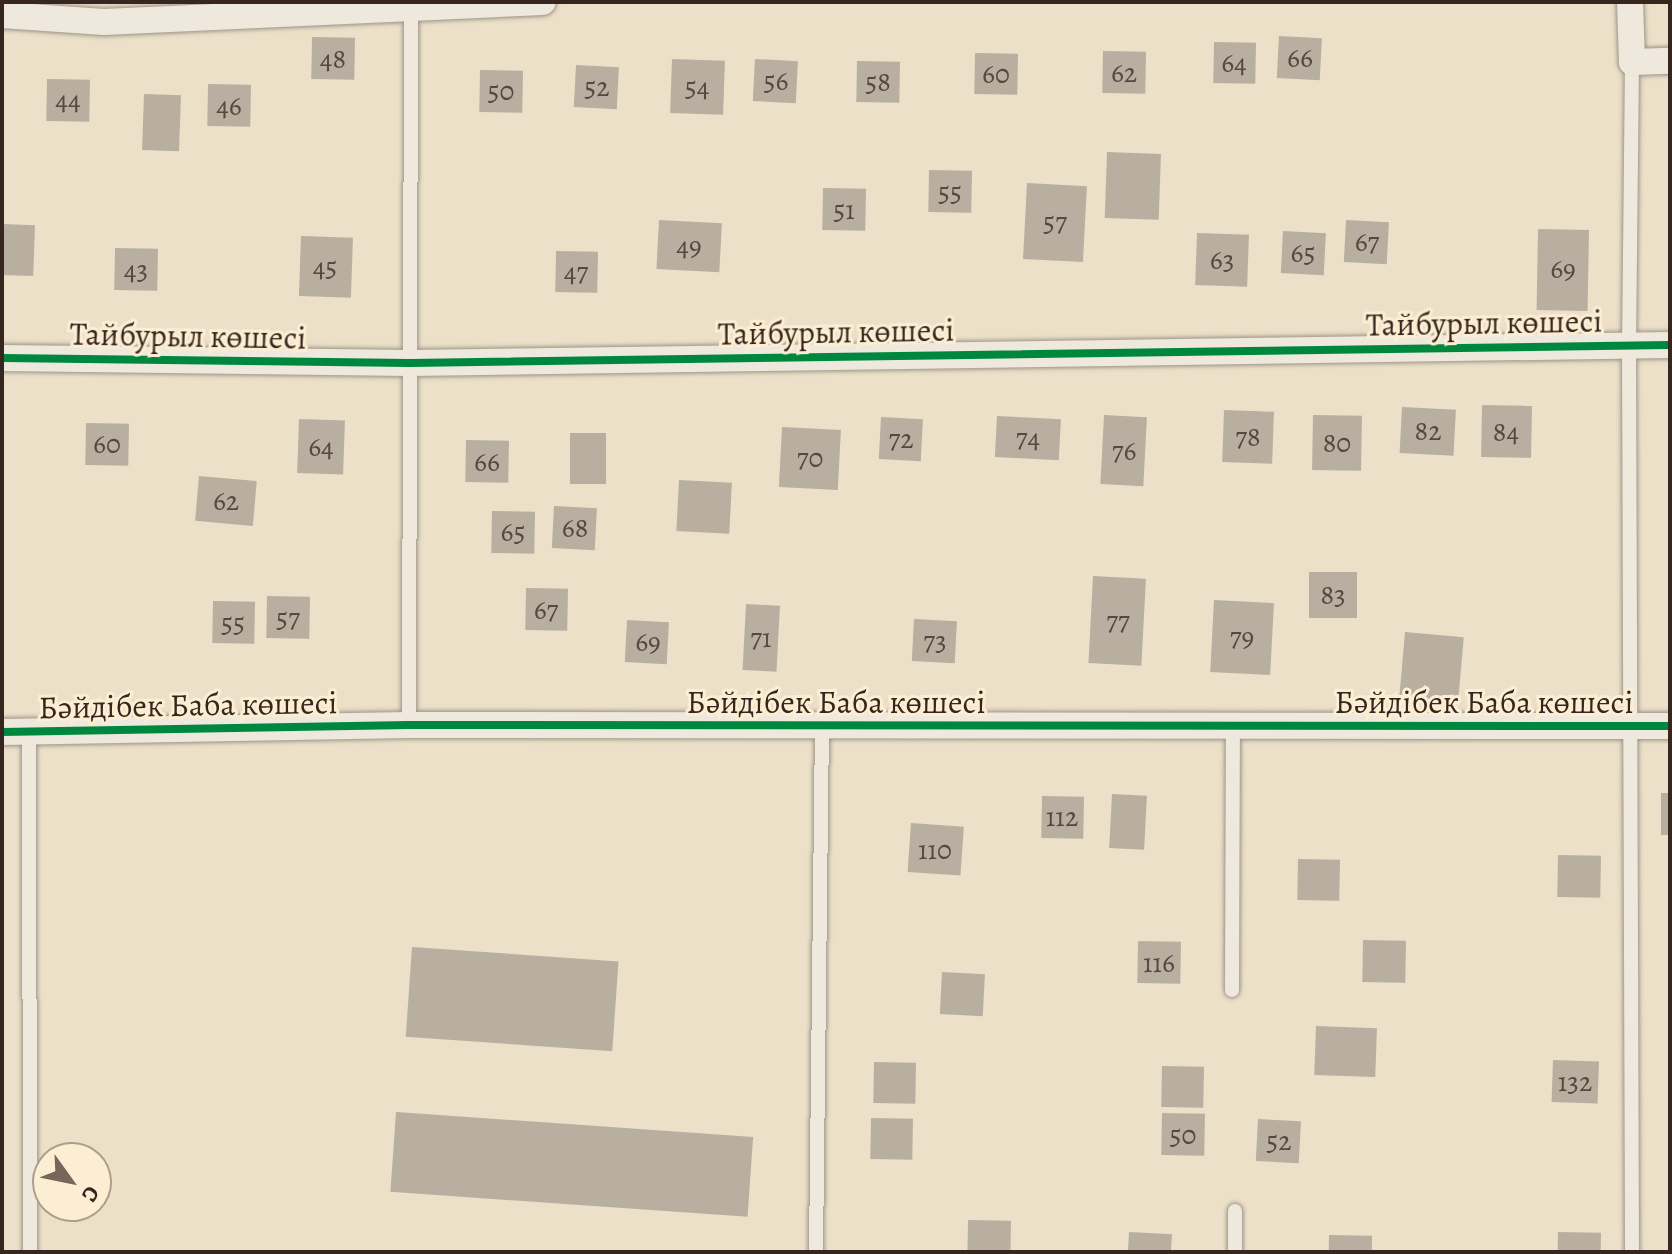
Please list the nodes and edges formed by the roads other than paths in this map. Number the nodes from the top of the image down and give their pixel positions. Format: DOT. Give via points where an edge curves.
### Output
graph roads {
  1 [pos="543,2"];
  2 [pos="1630,2"];
  3 [pos="410,5"];
  4 [pos="2,15"];
  5 [pos="1670,61"];
  6 [pos="1632,62"];
  7 [pos="1629,345"];
  8 [pos="1670,345"];
  9 [pos="2,358"];
  10 [pos="410,363"];
  11 [pos="409,725"];
  12 [pos="1233,726"];
  13 [pos="1632,726"];
  14 [pos="1670,726"];
  15 [pos="822,727"];
  16 [pos="2,732"];
  17 [pos="29,733"];
  18 [pos="1232,990"];
  19 [pos="1235,1211"];
  20 [pos="30,1252"];
  21 [pos="816,1252"];
  22 [pos="1235,1252"];
  23 [pos="1632,1252"];
  1 -- 3 [label="street"];
  2 -- 6 [label="street"];
  3 -- 4 [label="street" via="104,22"];
  3 -- 10 [label="lane"];
  5 -- 6 [label="street"];
  6 -- 7 [label="lane"];
  7 -- 8 [label="street, Тайбурыл көшесі"];
  7 -- 10 [label="street, Тайбурыл көшесі"];
  7 -- 13 [label="lane"];
  9 -- 10 [label="street, Тайбурыл көшесі"];
  10 -- 11 [label="lane"];
  11 -- 15 [label="street, Бәйдібек Баба көшесі"];
  11 -- 17 [label="street, Бәйдібек Баба көшесі"];
  12 -- 13 [label="street, Бәйдібек Баба көшесі"];
  12 -- 15 [label="street, Бәйдібек Баба көшесі"];
  12 -- 18 [label="lane"];
  13 -- 14 [label="street, Бәйдібек Баба көшесі"];
  13 -- 23 [label="lane"];
  15 -- 21 [label="lane"];
  16 -- 17 [label="street, Бәйдібек Баба көшесі"];
  17 -- 20 [label="lane"];
  19 -- 22 [label="lane"];
}
